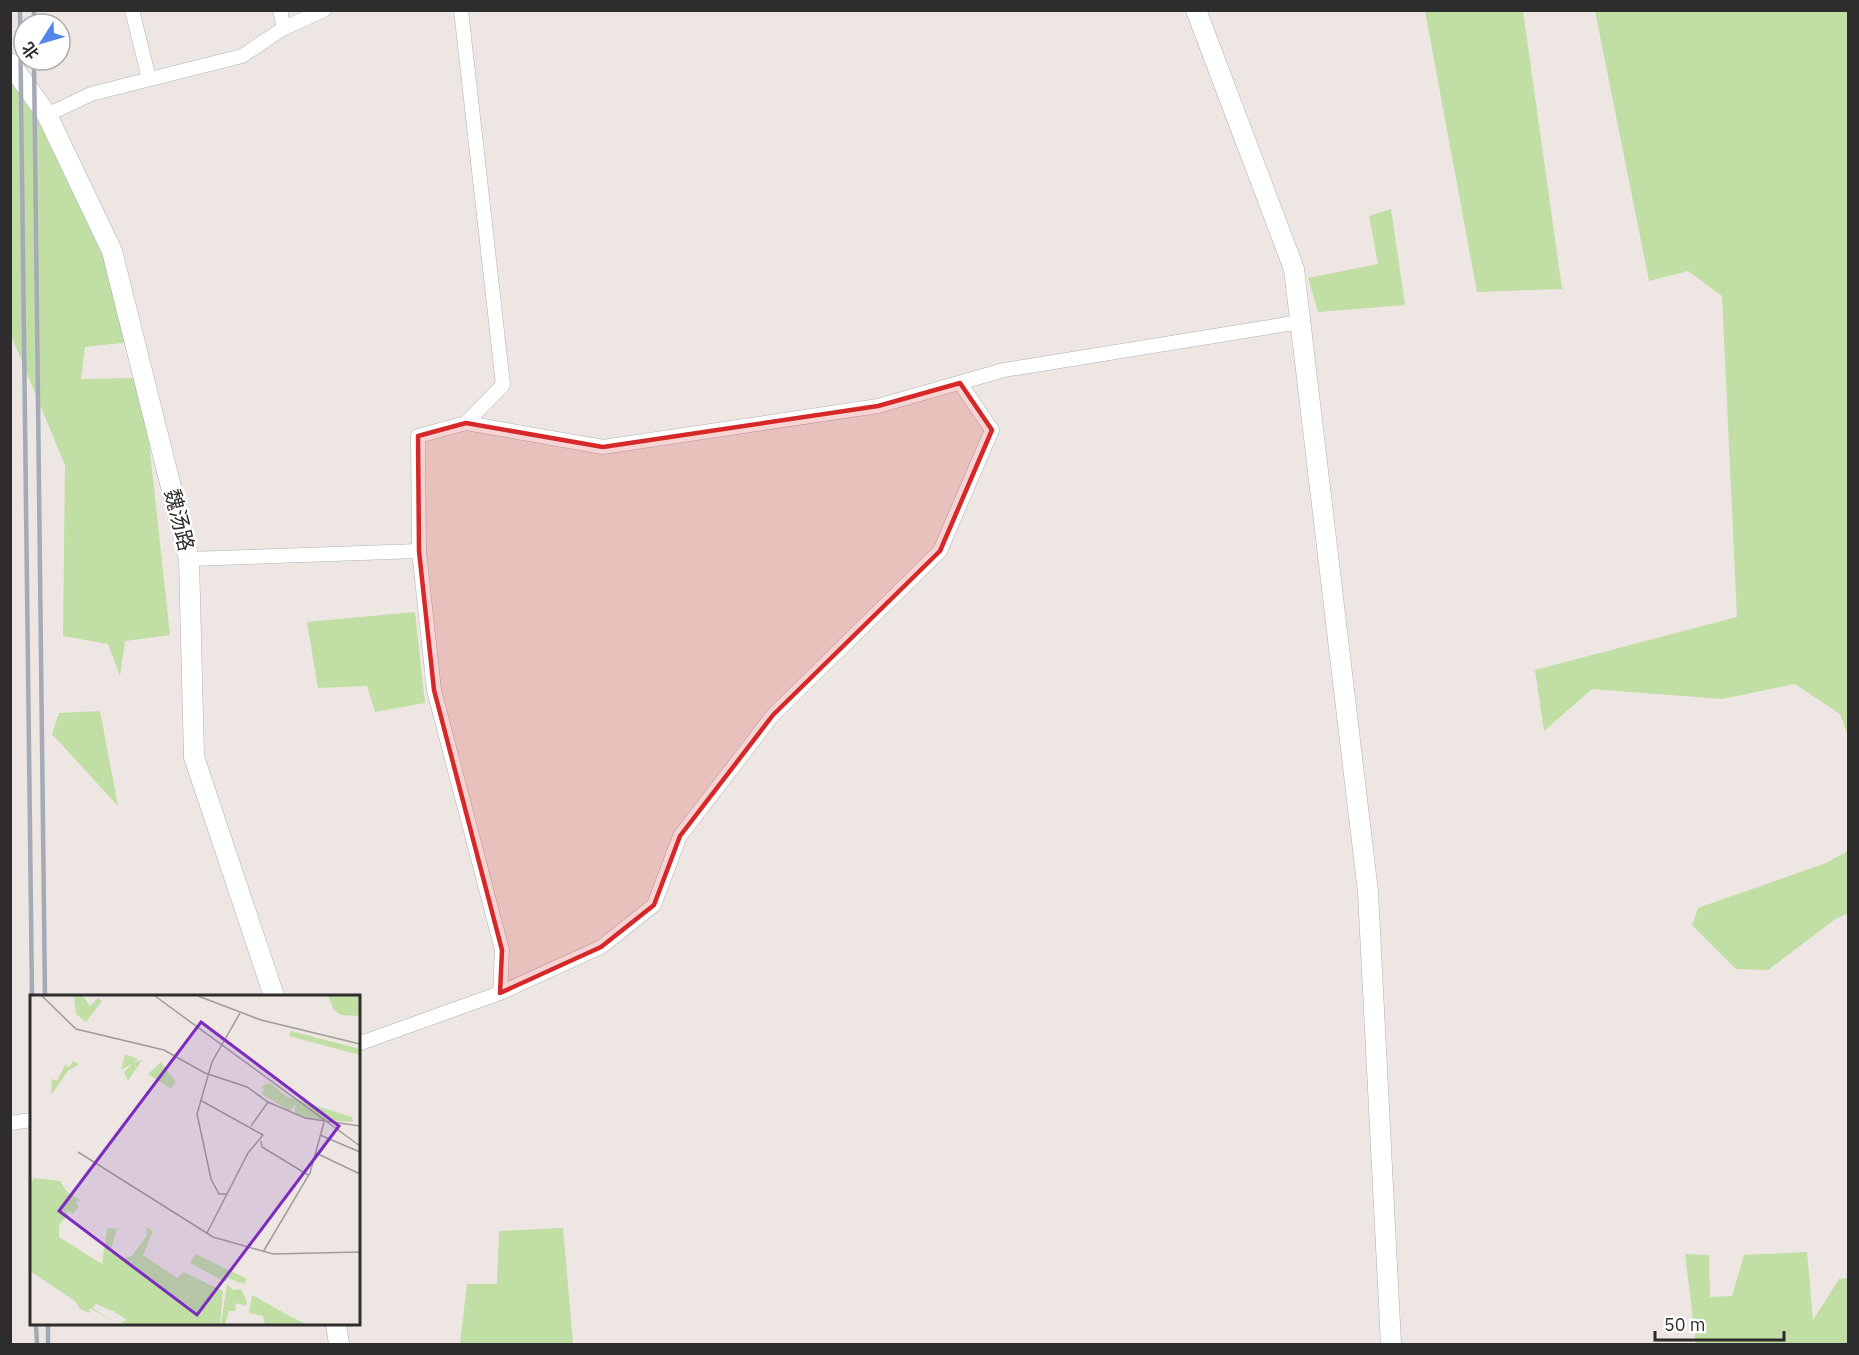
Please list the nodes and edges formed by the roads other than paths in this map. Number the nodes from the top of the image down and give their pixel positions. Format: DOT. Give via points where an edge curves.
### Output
graph roads {
  1 [pos="132,10"];
  2 [pos="280,10"];
  3 [pos="324,10"];
  4 [pos="461,10"];
  5 [pos="1196,10"];
  6 [pos="284,28"];
  7 [pos="10,63"];
  8 [pos="149,79"];
  9 [pos="47,115"];
  10 [pos="1300,322"];
  11 [pos="960,383"];
  12 [pos="466,423"];
  13 [pos="419,551"];
  14 [pos="189,559"];
  15 [pos="500,993"];
  16 [pos="274,995"];
  17 [pos="360,1043"];
  18 [pos="30,1120"];
  19 [pos="10,1123"];
  20 [pos="336,1325"];
  21 [pos="339,1344"];
  22 [pos="1391,1344"];
  1 -- 8 [label="street"];
  2 -- 6 [label="street"];
  3 -- 6 [label="street"];
  4 -- 12 [label="street" via="503,385"];
  5 -- 10 [label="main road" via="1294,269"];
  6 -- 8 [label="street" via="242,56"];
  7 -- 9 [label="main road, 魏汤路"];
  8 -- 9 [label="street" via="91,94"];
  9 -- 14 [label="main road, 魏汤路" via="111,251"];
  10 -- 11 [label="street" via="1004,370"];
  10 -- 22 [label="main road" via="1368,892"];
  11 -- 12 [label="street" via="878,406 603,447"];
  11 -- 15 [label="street" via="992,430 940,550 773,715 680,836 654,905 601,947"];
  12 -- 13 [label="street" via="418,436"];
  13 -- 14 [label="street"];
  13 -- 15 [label="street" via="434,690 502,950"];
  14 -- 16 [label="main road, 魏汤路" via="194,757"];
  15 -- 17 [label="street"];
  18 -- 19 [label="street"];
  20 -- 21 [label="main road"];
}
